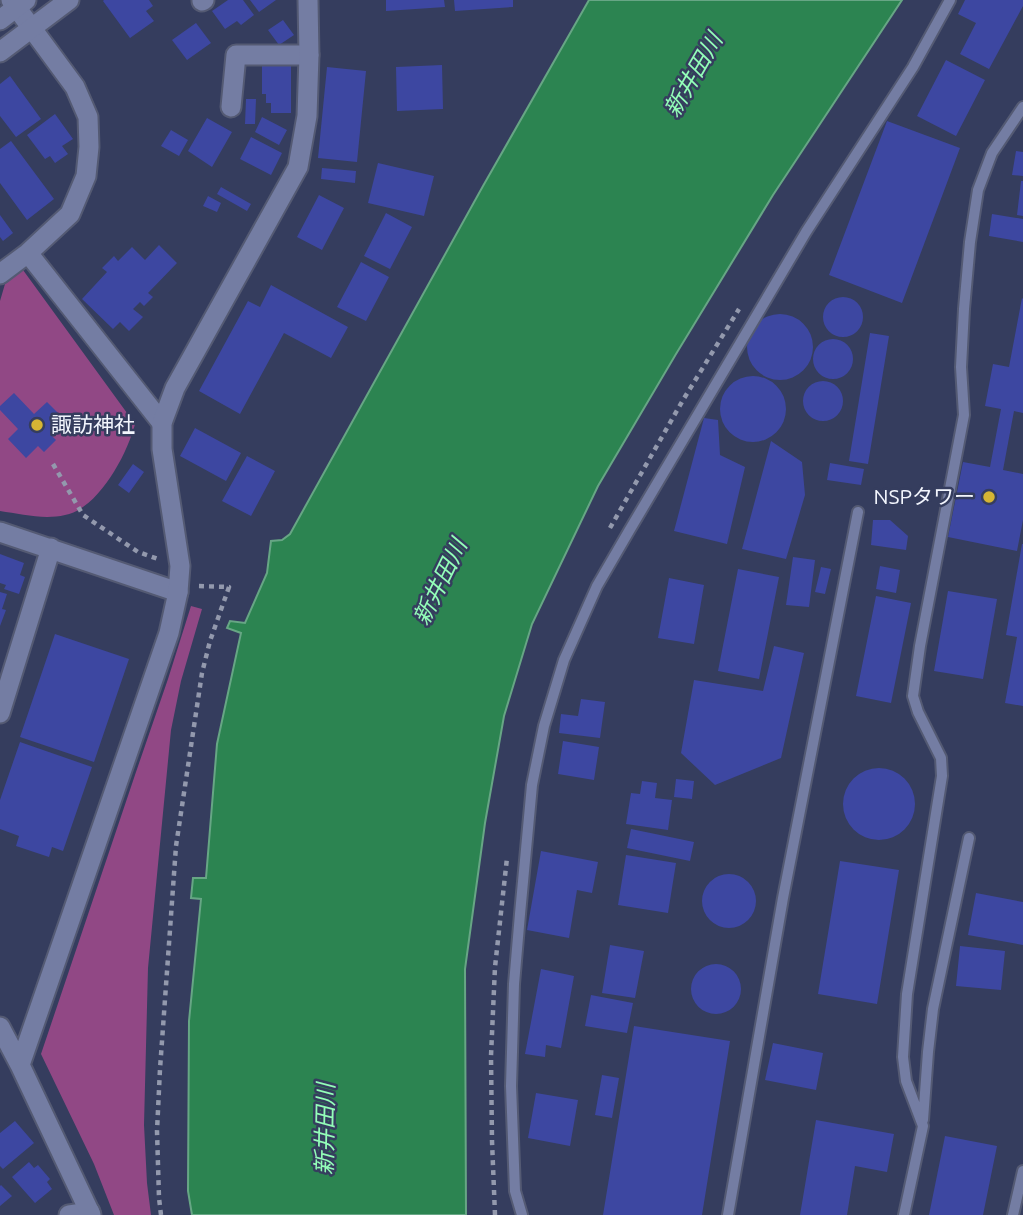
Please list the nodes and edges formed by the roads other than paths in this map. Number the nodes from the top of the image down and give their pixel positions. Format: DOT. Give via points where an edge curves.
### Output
graph roads {
  1 [pos="69,0"];
  2 [pos="308,0"];
  3 [pos="950,0"];
  4 [pos="18,2"];
  5 [pos="0,20"];
  6 [pos="31,28"];
  7 [pos="0,52"];
  8 [pos="309,55"];
  9 [pos="231,107"];
  10 [pos="1023,107"];
  11 [pos="28,253"];
  12 [pos="0,274"];
  13 [pos="162,422"];
  14 [pos="858,512"];
  15 [pos="0,532"];
  16 [pos="51,548"];
  17 [pos="179,581"];
  18 [pos="0,713"];
  19 [pos="969,838"];
  20 [pos="0,1027"];
  21 [pos="20,1065"];
  22 [pos="923,1126"];
  23 [pos="1023,1171"];
  24 [pos="91,1213"];
  25 [pos="69,1215"];
  26 [pos="522,1215"];
  27 [pos="728,1215"];
  28 [pos="904,1215"];
  29 [pos="1013,1215"];
  1 -- 6 [label="street"];
  2 -- 8 [label="street"];
  3 -- 26 [label="lane" via="806,232 597,586 564,660 532,785 514,984 511,1086 515,1192"];
  4 -- 5 [label="street"];
  4 -- 6 [label="street"];
  6 -- 7 [label="street"];
  6 -- 11 [label="street" via="75,88 88,117 89,147 86,176 70,214"];
  8 -- 9 [label="street" via="236,55"];
  8 -- 13 [label="street" via="307,116 298,167 175,388"];
  10 -- 22 [label="lane" via="992,153 978,190 964,309 964,415 913,696 940,758 942,776 907,994 903,1057 906,1081"];
  11 -- 12 [label="street"];
  11 -- 13 [label="street"];
  13 -- 17 [label="street"];
  14 -- 27 [label="lane" via="783,898"];
  15 -- 16 [label="street"];
  16 -- 17 [label="street"];
  16 -- 18 [label="street"];
  17 -- 21 [label="street" via="169,633"];
  19 -- 22 [label="lane" via="933,1009"];
  20 -- 21 [label="street"];
  21 -- 24 [label="street"];
  22 -- 28 [label="lane"];
  23 -- 29 [label="lane"];
  24 -- 25 [label="street"];
}
